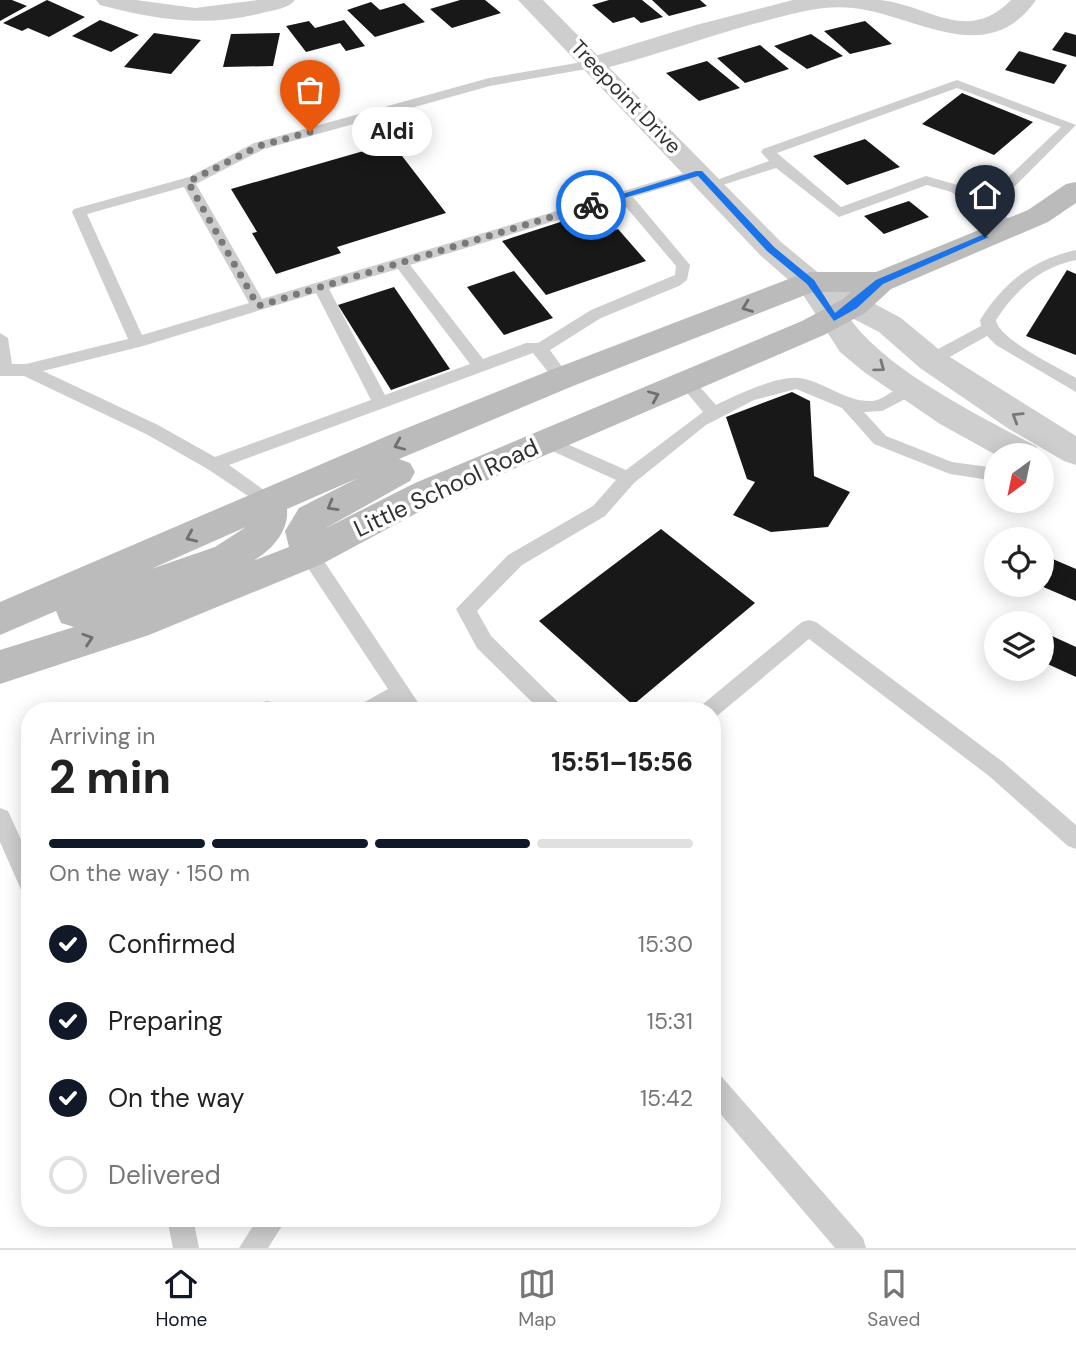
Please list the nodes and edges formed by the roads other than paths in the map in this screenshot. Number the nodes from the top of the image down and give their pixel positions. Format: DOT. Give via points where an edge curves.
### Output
graph roads {
  1 [pos="108,0"];
  2 [pos="283,0"];
  3 [pos="530,0"];
  4 [pos="1024,0"];
  5 [pos="594,64"];
  6 [pos="778,163"];
  7 [pos="705,179"];
  8 [pos="188,182"];
  9 [pos="1076,190"];
  10 [pos="624,195"];
  11 [pos="968,197"];
  12 [pos="1011,227"];
  13 [pos="1076,255"];
  14 [pos="401,262"];
  15 [pos="810,282"];
  16 [pos="880,282"];
  17 [pos="320,287"];
  18 [pos="258,306"];
  19 [pos="844,312"];
  20 [pos="989,328"];
  21 [pos="0,338"];
  22 [pos="137,342"];
  23 [pos="540,349"];
  24 [pos="931,360"];
  25 [pos="481,367"];
  26 [pos="2,370"];
  27 [pos="26,370"];
  28 [pos="562,378"];
  29 [pos="686,382"];
  30 [pos="1076,386"];
  31 [pos="911,388"];
  32 [pos="381,404"];
  33 [pos="848,404"];
  34 [pos="494,407"];
  35 [pos="713,414"];
  36 [pos="545,441"];
  37 [pos="1002,443"];
  38 [pos="1076,452"];
  39 [pos="214,464"];
  40 [pos="1054,468"];
  41 [pos="984,473"];
  42 [pos="1076,477"];
  43 [pos="628,478"];
  44 [pos="269,503"];
  45 [pos="309,554"];
  46 [pos="0,619"];
  47 [pos="0,653"];
  48 [pos="0,667"];
  49 [pos="400,692"];
  50 [pos="382,702"];
  51 [pos="408,702"];
  52 [pos="545,702"];
  53 [pos="720,702"];
  54 [pos="0,818"];
  55 [pos="1076,839"];
  56 [pos="21,864"];
  57 [pos="721,1095"];
  58 [pos="182,1227"];
  59 [pos="267,1227"];
  60 [pos="186,1248"];
  61 [pos="252,1248"];
  62 [pos="853,1248"];
  1 -- 2 [label="street" via="187,16 216,15"];
  3 -- 5 [label="street, Treepoint Drive"];
  4 -- 5 [label="street" via="999,25 981,29 929,22 851,1 804,3"];
  5 -- 7 [label="street, Treepoint Drive"];
  5 -- 8 [label="lane" via="489,82 259,146"];
  6 -- 7 [label="lane"];
  6 -- 11 [label="lane" via="839,213 926,180"];
  6 -- 11 [label="lane" via="768,152 957,84 1070,126 1009,184"];
  7 -- 10 [label="lane"];
  7 -- 15 [label="street, Treepoint Drive" via="771,249"];
  8 -- 18 [label="lane"];
  8 -- 22 [label="lane" via="79,212"];
  9 -- 12 [label="main road, Little School Road" via="1038,216"];
  10 -- 14 [label="lane"];
  10 -- 23 [label="lane" via="683,265 682,277 596,314"];
  11 -- 12 [label="lane"];
  12 -- 16 [label="main road, Little School Road"];
  13 -- 20 [label="lane" via="1028,272 995,309"];
  14 -- 17 [label="lane"];
  14 -- 25 [label="lane"];
  15 -- 16 [label="main road, Little School Road"];
  15 -- 19 [label="street, Treepoint Drive"];
  15 -- 28 [label="main road, Little School Road, one-way"];
  16 -- 19 [label="main road, Little School Road"];
  17 -- 18 [label="lane"];
  17 -- 32 [label="lane"];
  18 -- 22 [label="lane"];
  19 -- 24 [label="street, Treepoint Drive" via="890,325"];
  19 -- 29 [label="main road, Little School Road"];
  19 -- 31 [label="street, Treepoint Drive, one-way" via="851,344"];
  20 -- 24 [label="lane"];
  20 -- 30 [label="lane" via="1002,341"];
  21 -- 26 [label="lane"];
  22 -- 27 [label="lane"];
  23 -- 25 [label="lane" via="532,347"];
  23 -- 28 [label="lane"];
  38 -- 24 [label="street, Treepoint Drive, one-way"];
  25 -- 32 [label="lane"];
  26 -- 27 [label="lane"];
  27 -- 39 [label="lane"];
  28 -- 34 [label="main road, Little School Road"];
  29 -- 35 [label="lane"];
  36 -- 29 [label="main road, Little School Road, one-way"];
  31 -- 33 [label="lane" via="876,407"];
  31 -- 37 [label="street, Treepoint Drive"];
  32 -- 39 [label="lane"];
  33 -- 35 [label="lane" via="797,383 748,394"];
  33 -- 41 [label="lane" via="880,440 950,468"];
  34 -- 44 [label="main road, Little School Road, one-way"];
  34 -- 45 [label="main road, one-way" via="426,458 312,518 303,531"];
  35 -- 43 [label="lane"];
  36 -- 43 [label="lane"];
  36 -- 45 [label="main road, Little School Road" via="427,492"];
  39 -- 44 [label="lane"];
  40 -- 42 [label="street"];
  43 -- 52 [label="lane" via="599,511 515,560 466,609 484,642"];
  44 -- 46 [label="main road, Little School Road, one-way"];
  44 -- 47 [label="main road" via="264,532 228,558 80,609"];
  48 -- 45 [label="main road, Little School Road, one-way" via="135,624"];
  45 -- 49 [label="lane"];
  49 -- 50 [label="lane"];
  49 -- 51 [label="lane"];
  53 -- 55 [label="lane" via="809,628 996,769"];
  54 -- 56 [label="lane"];
  57 -- 62 [label="lane"];
  58 -- 60 [label="lane"];
  59 -- 61 [label="lane"];
}
